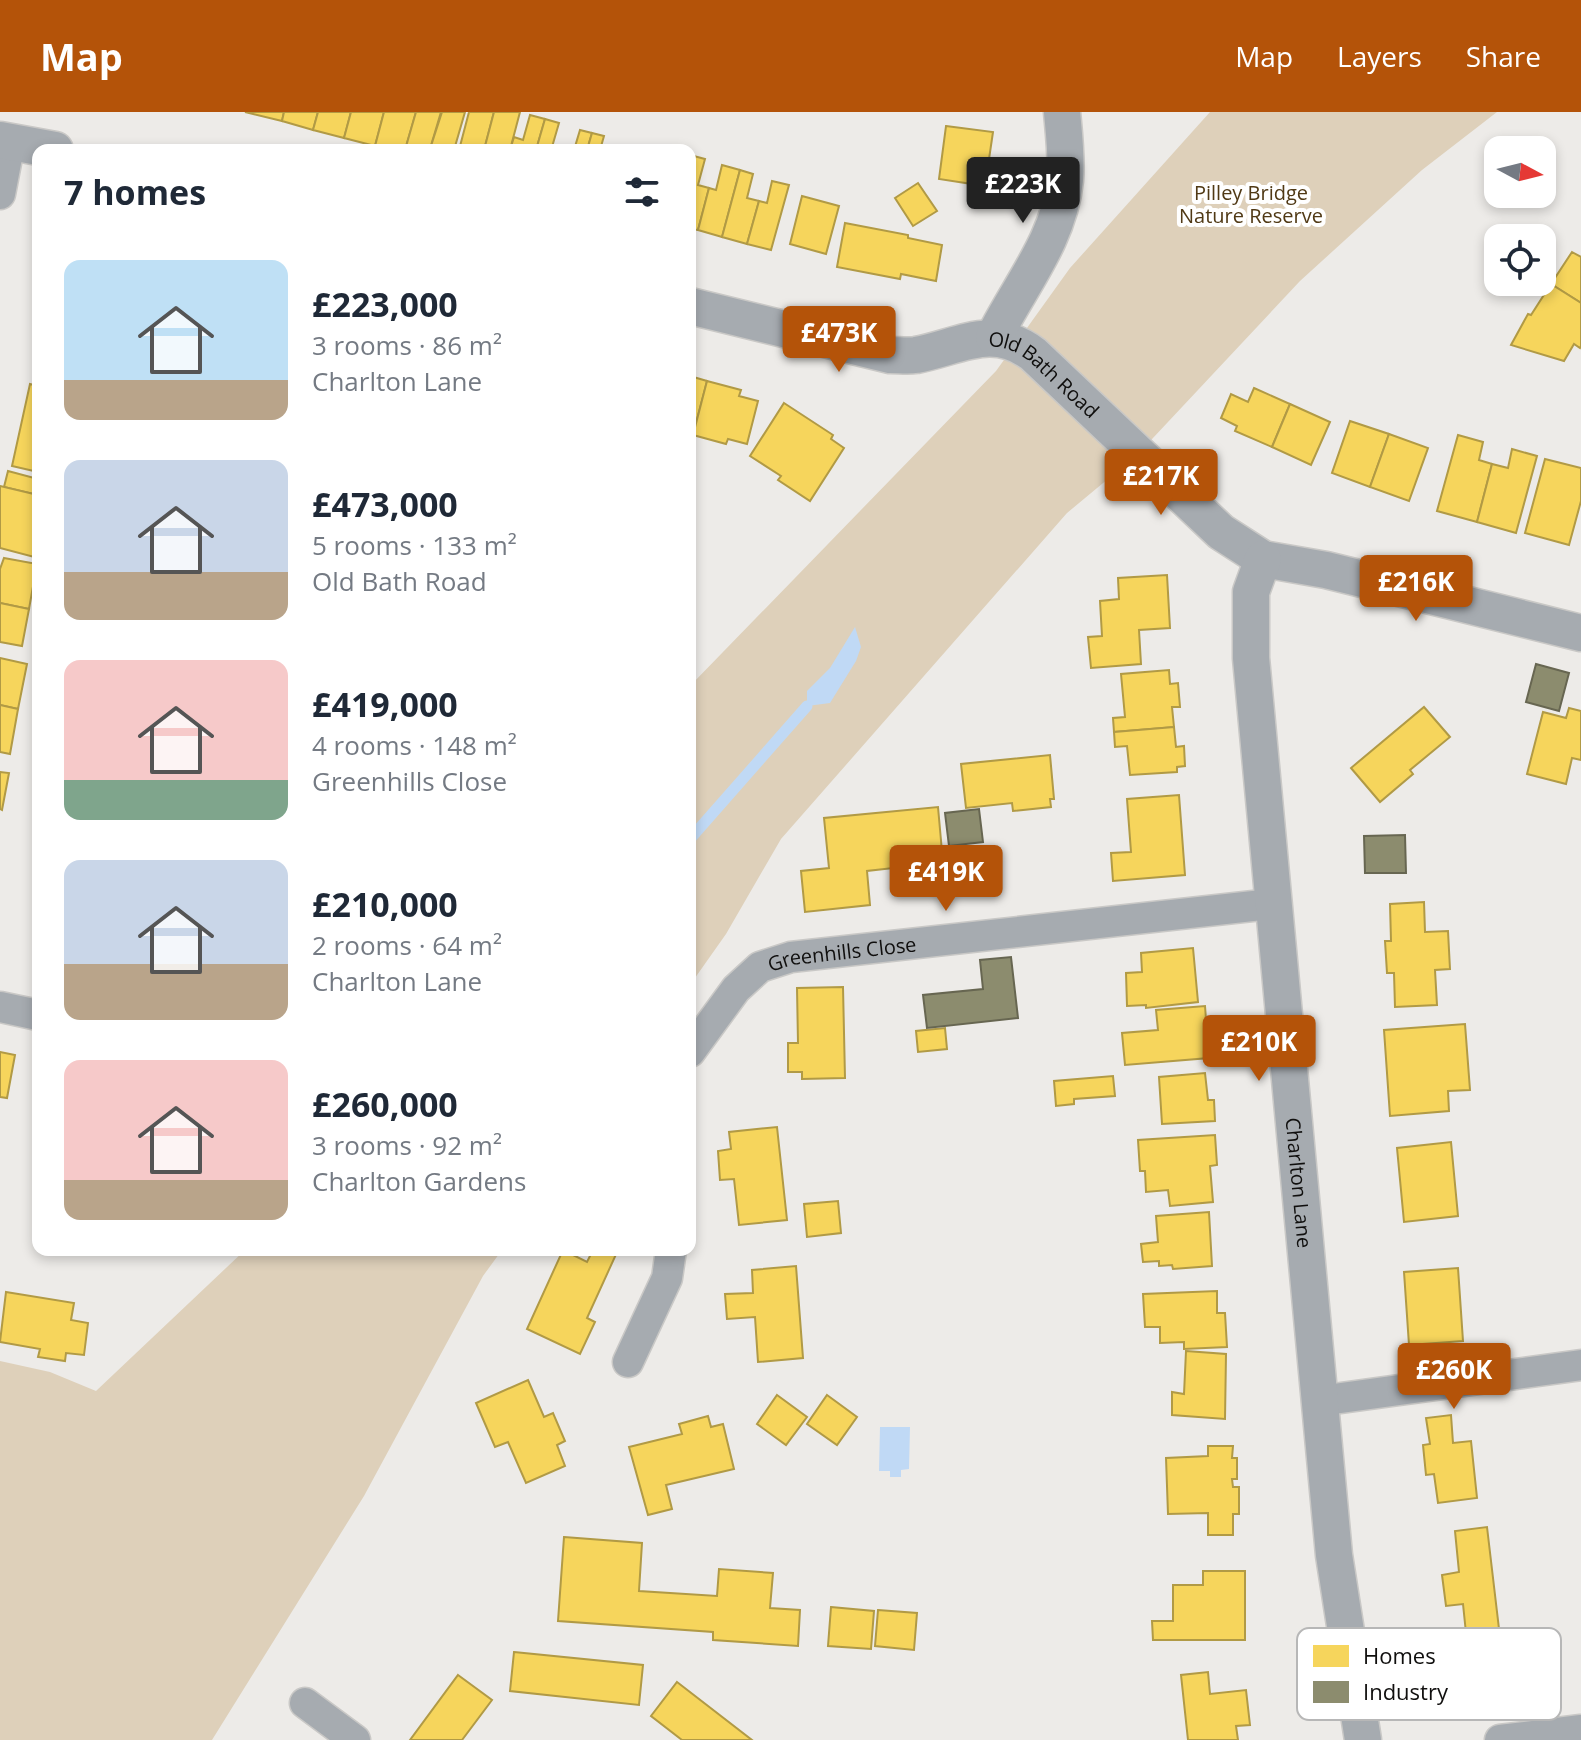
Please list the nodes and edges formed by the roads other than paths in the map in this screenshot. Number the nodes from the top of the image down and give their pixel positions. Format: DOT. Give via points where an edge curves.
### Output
graph roads {
  1 [pos="1062,112"];
  2 [pos="5,141"];
  3 [pos="32,146"];
  4 [pos="0,194"];
  5 [pos="696,307"];
  6 [pos="994,337"];
  7 [pos="1263,559"];
  8 [pos="1581,633"];
  9 [pos="1272,904"];
  10 [pos="0,1007"];
  11 [pos="32,1014"];
  12 [pos="696,1044"];
  13 [pos="670,1256"];
  14 [pos="628,1362"];
  15 [pos="1581,1365"];
  16 [pos="1319,1401"];
  17 [pos="1345,1628"];
  18 [pos="305,1703"];
  19 [pos="1360,1720"];
  20 [pos="1581,1730"];
  21 [pos="355,1740"];
  22 [pos="1363,1740"];
  23 [pos="1500,1740"];
  1 -- 6 [label="street" via="1065,179 1060,208 1043,251"];
  2 -- 3 [label="street"];
  2 -- 4 [label="street"];
  5 -- 6 [label="street, Old Bath Road" via="890,355 914,355"];
  6 -- 7 [label="street, Old Bath Road" via="1023,346 1221,532"];
  7 -- 8 [label="street, Old Bath Road"];
  7 -- 9 [label="street, Charlton Lane" via="1251,592 1251,658"];
  9 -- 12 [label="street, Greenhills Close" via="791,957 760,967 736,989"];
  9 -- 16 [label="street, Charlton Lane"];
  10 -- 11 [label="street"];
  13 -- 14 [label="street" via="667,1278"];
  15 -- 16 [label="street"];
  16 -- 17 [label="street, Charlton Lane"];
  18 -- 21 [label="street"];
  19 -- 22 [label="street, Charlton Lane"];
  20 -- 23 [label="street"];
}
